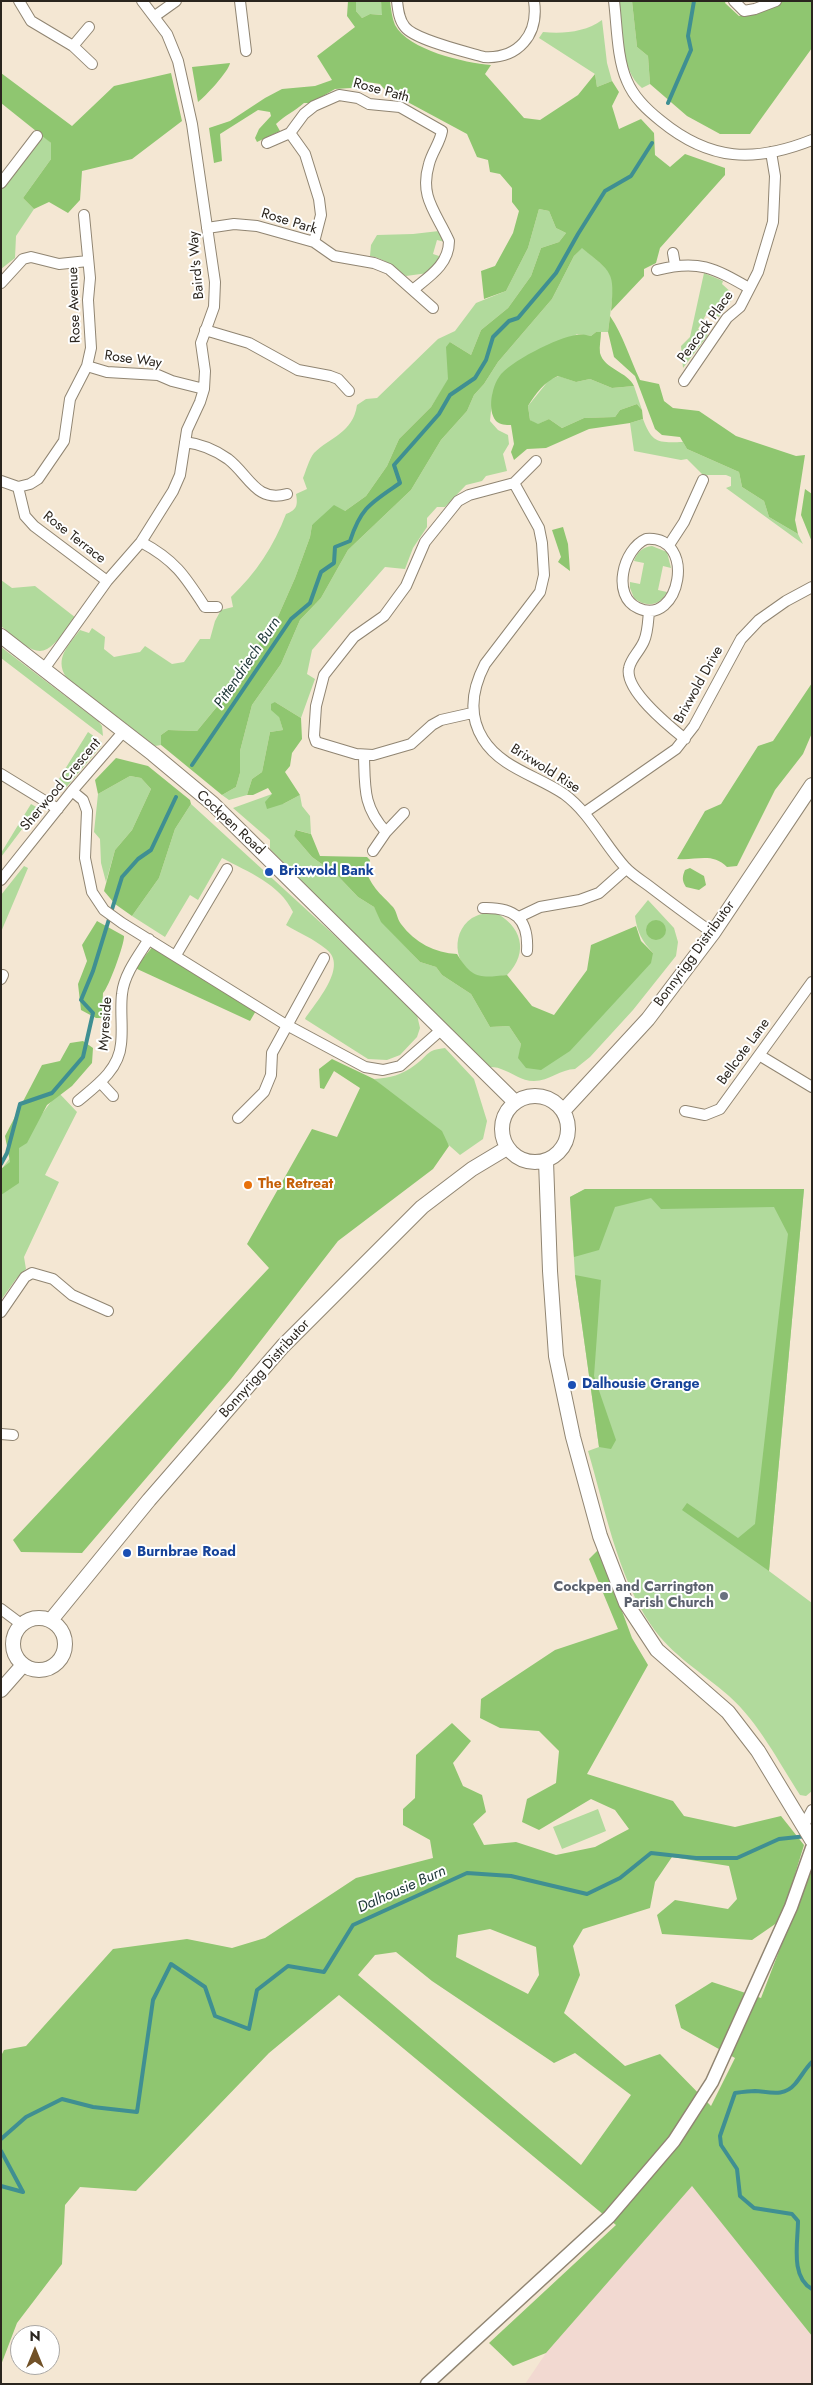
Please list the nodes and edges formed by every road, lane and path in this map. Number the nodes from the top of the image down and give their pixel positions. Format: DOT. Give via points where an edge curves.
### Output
graph roads {
  1 [pos="18,1"];
  2 [pos="142,1"];
  3 [pos="176,1"];
  4 [pos="240,1"];
  5 [pos="397,1"];
  6 [pos="534,1"];
  7 [pos="614,1"];
  8 [pos="734,1"];
  9 [pos="776,1"];
  10 [pos="155,16"];
  11 [pos="89,27"];
  12 [pos="73,46"];
  13 [pos="246,51"];
  14 [pos="92,64"];
  15 [pos="290,133"];
  16 [pos="37,136"];
  17 [pos="812,140"];
  18 [pos="267,143"];
  19 [pos="771,152"];
  20 [pos="1,183"];
  21 [pos="84,215"];
  22 [pos="207,228"];
  23 [pos="314,242"];
  24 [pos="673,253"];
  25 [pos="88,260"];
  26 [pos="675,265"];
  27 [pos="657,270"];
  28 [pos="1,283"];
  29 [pos="749,288"];
  30 [pos="414,289"];
  31 [pos="432,308"];
  32 [pos="205,330"];
  33 [pos="87,366"];
  34 [pos="684,381"];
  35 [pos="204,389"];
  36 [pos="349,391"];
  37 [pos="185,442"];
  38 [pos="536,461"];
  39 [pos="703,480"];
  40 [pos="1,481"];
  41 [pos="514,484"];
  42 [pos="18,486"];
  43 [pos="287,494"];
  44 [pos="141,542"];
  45 [pos="668,545"];
  46 [pos="107,581"];
  47 [pos="812,587"];
  48 [pos="216,607"];
  49 [pos="649,611"];
  50 [pos="1,636"];
  51 [pos="44,670"];
  52 [pos="472,713"];
  53 [pos="124,731"];
  54 [pos="685,738"];
  55 [pos="364,756"];
  56 [pos="1,774"];
  57 [pos="812,785"];
  58 [pos="72,791"];
  59 [pos="58,809"];
  60 [pos="404,813"];
  61 [pos="584,813"];
  62 [pos="386,832"];
  63 [pos="373,851"];
  64 [pos="626,868"];
  65 [pos="227,869"];
  66 [pos="1,880"];
  67 [pos="483,908"];
  68 [pos="519,917"];
  69 [pos="713,933"];
  70 [pos="149,939"];
  71 [pos="527,951"];
  72 [pos="176,955"];
  73 [pos="324,958"];
  74 [pos="812,982"];
  75 [pos="287,1026"];
  76 [pos="441,1030"];
  77 [pos="760,1054"];
  78 [pos="100,1082"];
  79 [pos="812,1087"];
  80 [pos="113,1096"];
  81 [pos="78,1101"];
  82 [pos="515,1102"];
  83 [pos="563,1111"];
  84 [pos="685,1111"];
  85 [pos="238,1118"];
  86 [pos="507,1148"];
  87 [pos="546,1161"];
  88 [pos="108,1311"];
  89 [pos="1,1312"];
  90 [pos="1,1434"];
  91 [pos="13,1435"];
  92 [pos="1,1609"];
  93 [pos="52,1620"];
  94 [pos="21,1624"];
  95 [pos="23,1665"];
  96 [pos="1,1690"];
  97 [pos="812,1810"];
  98 [pos="804,1825"];
  99 [pos="812,1840"];
  100 [pos="812,1848"];
  101 [pos="427,2384"];
  1 -- 12 [label="street" via="31,21"];
  2 -- 10 [label="street, Baird's Way"];
  3 -- 10 [label="street"];
  4 -- 13 [label="street"];
  5 -- 6 [label="street" via="400,19 416,36 494,58 516,51 524,42 534,22"];
  7 -- 19 [label="street" via="626,80 648,110 690,142 709,150 725,154"];
  8 -- 9 [label="street" via="744,11"];
  10 -- 22 [label="street, Baird's Way" via="178,60 192,124"];
  11 -- 12 [label="street"];
  12 -- 14 [label="street"];
  15 -- 18 [label="street"];
  15 -- 23 [label="street" via="305,154 319,199 321,215"];
  15 -- 30 [label="street, Rose Path" via="314,106 339,95 358,98 369,104 400,108 442,131 425,184 449,248 441,265"];
  16 -- 20 [label="street"];
  17 -- 19 [label="street"];
  19 -- 29 [label="street, Peacock Place" via="775,176 773,222 758,272"];
  21 -- 25 [label="street, Rose Avenue"];
  22 -- 23 [label="street, Rose Park" via="234,224 257,226"];
  22 -- 32 [label="street, Baird's Way" via="215,296"];
  23 -- 30 [label="street, Rose Park" via="334,256 389,269"];
  24 -- 26 [label="street"];
  25 -- 28 [label="street" via="59,264 31,257 23,259"];
  25 -- 33 [label="street, Rose Avenue" via="92,337"];
  26 -- 27 [label="street, Peacock Place"];
  26 -- 29 [label="street, Peacock Place" via="711,268"];
  29 -- 34 [label="street, Peacock Place" via="740,307 727,318"];
  30 -- 31 [label="street, Rose Park"];
  32 -- 35 [label="street, Baird's Way" via="201,348"];
  32 -- 36 [label="street" via="249,343 298,370 338,379"];
  33 -- 35 [label="street, Rose Way" via="108,372 158,375 172,382"];
  33 -- 42 [label="street, Rose Avenue" via="70,399 64,441 38,478 30,484"];
  35 -- 37 [label="street, Baird's Way" via="186,430"];
  37 -- 43 [label="street" via="215,450 265,495"];
  37 -- 44 [label="street, Baird's Way" via="180,475 173,492"];
  38 -- 41 [label="street"];
  39 -- 45 [label="street" via="684,522"];
  40 -- 42 [label="street"];
  41 -- 52 [label="street" via="539,528 544,574 540,592 478,676"];
  41 -- 55 [label="street" via="469,495 458,501 425,542 406,586 384,616 354,637 324,675 316,706 316,742"];
  42 -- 46 [label="street, Rose Terrace" via="25,516 34,526"];
  44 -- 46 [label="street, Baird's Way"];
  44 -- 48 [label="street" via="164,554 188,580 205,607"];
  45 -- 49 [label="street" via="677,562 674,594 663,607"];
  45 -- 49 [label="street" via="660,540 646,540 634,546 627,559 623,581 625,596 635,607"];
  46 -- 51 [label="street, Baird's Way"];
  47 -- 54 [label="street, Brixwold Drive" via="759,620 741,639"];
  49 -- 54 [label="street" via="644,642 628,670 630,682 664,722"];
  50 -- 51 [label="main road, Cockpen Road"];
  51 -- 53 [label="main road, Cockpen Road"];
  52 -- 55 [label="street" via="441,720 405,747"];
  52 -- 61 [label="street, Brixwold Rise" via="483,739 497,755 526,775 564,794"];
  53 -- 58 [label="street, Sherwood Crescent"];
  53 -- 76 [label="main road, Cockpen Road" via="213,804"];
  54 -- 61 [label="street, Brixwold Drive" via="676,749"];
  55 -- 62 [label="street" via="368,806"];
  56 -- 59 [label="street"];
  57 -- 69 [label="main road, Bonnyrigg Distributor"];
  58 -- 59 [label="street, Sherwood Crescent"];
  58 -- 70 [label="street" via="83,800 87,811 86,871 92,892 104,910"];
  59 -- 66 [label="street, Sherwood Crescent"];
  60 -- 62 [label="street"];
  61 -- 64 [label="street, Brixwold Rise"];
  62 -- 63 [label="street"];
  64 -- 68 [label="street" via="599,893 540,907"];
  64 -- 69 [label="street, Brixwold Rise"];
  65 -- 72 [label="street"];
  67 -- 68 [label="street" via="501,907"];
  68 -- 71 [label="street" via="528,940"];
  69 -- 83 [label="main road, Bonnyrigg Distributor" via="648,1019"];
  70 -- 72 [label="street"];
  70 -- 78 [label="street, Myreside" via="132,966 122,993 119,1056"];
  72 -- 75 [label="street"];
  73 -- 75 [label="street"];
  74 -- 77 [label="street, Bellcote Lane"];
  75 -- 76 [label="street" via="365,1067 383,1070 400,1066"];
  75 -- 85 [label="street" via="272,1053 271,1075 264,1092"];
  76 -- 82 [label="main road, Cockpen Road"];
  77 -- 79 [label="street"];
  77 -- 84 [label="street, Bellcote Lane" via="720,1109 705,1115"];
  78 -- 80 [label="street"];
  78 -- 81 [label="street, Myreside"];
  82 -- 83 [label="main road" via="541,1096"];
  82 -- 86 [label="main road" via="502,1121"];
  83 -- 87 [label="main road" via="567,1140 562,1149"];
  86 -- 87 [label="main road" via="524,1161"];
  86 -- 93 [label="main road, Bonnyrigg Distributor" via="472,1169 422,1207 283,1346 149,1500"];
  87 -- 98 [label="main road" via="556,1356 600,1536 619,1586 626,1603 657,1650 728,1712 758,1751"];
  88 -- 89 [label="street" via="72,1295 53,1279 32,1273 25,1277"];
  90 -- 91 [label="street"];
  92 -- 94 [label="street"];
  93 -- 94 [label="main road" via="31,1618"];
  93 -- 95 [label="main road" via="62,1630 65,1639 62,1658 45,1670"];
  94 -- 95 [label="main road" via="15,1632 12,1648"];
  95 -- 96 [label="main road"];
  97 -- 98 [label="street"];
  98 -- 99 [label="main road"];
  100 -- 101 [label="street" via="791,1907 712,2082 674,2141 609,2217"];
}
